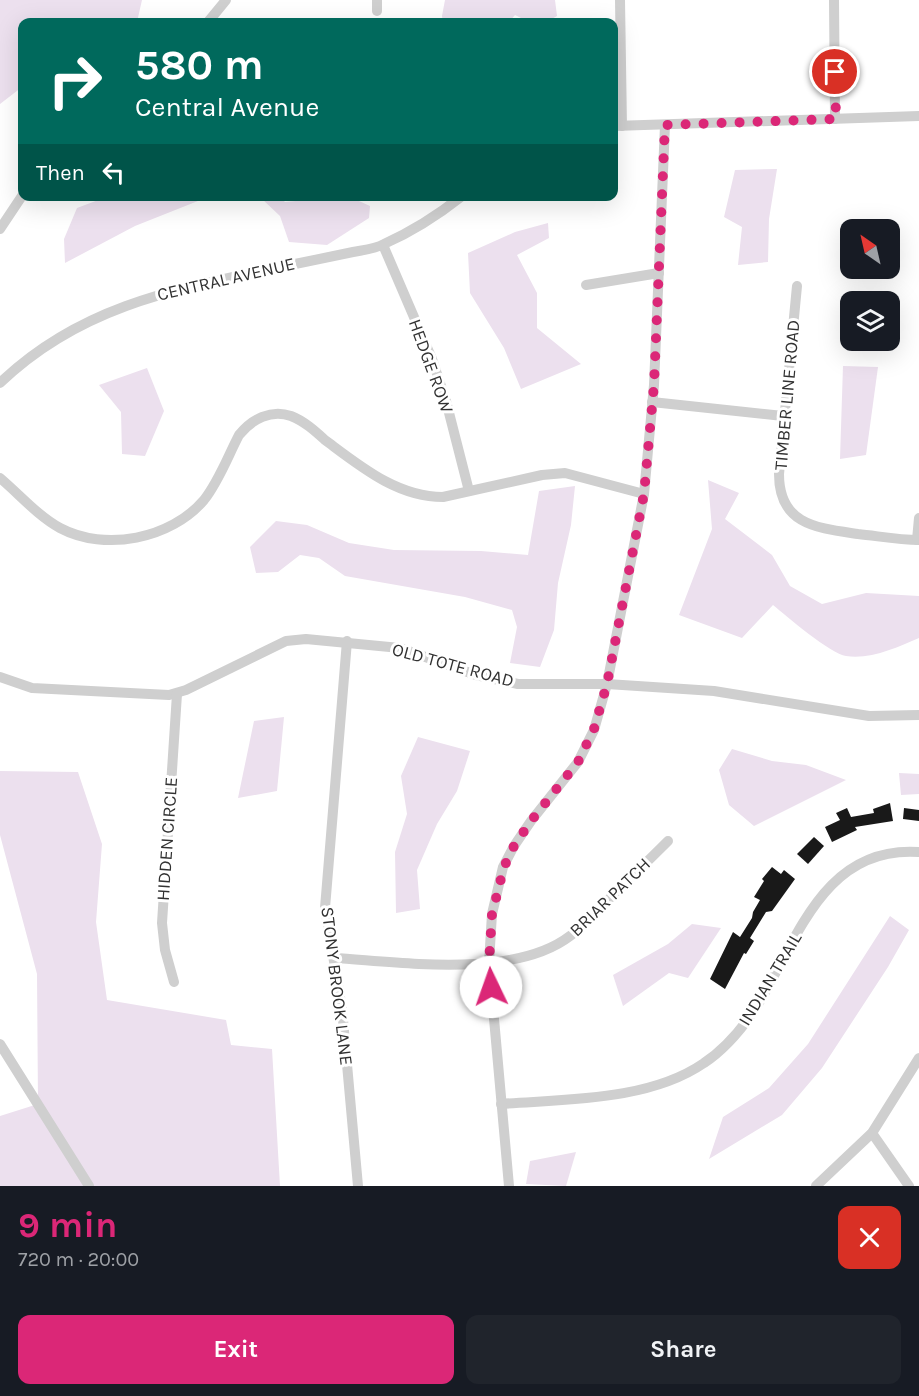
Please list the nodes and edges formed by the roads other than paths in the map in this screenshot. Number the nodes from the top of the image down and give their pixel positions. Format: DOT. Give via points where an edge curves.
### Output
graph roads {
  1 [pos="226,0"];
  2 [pos="620,0"];
  3 [pos="834,0"];
  4 [pos="211,18"];
  5 [pos="919,116"];
  6 [pos="836,119"];
  7 [pos="665,125"];
  8 [pos="618,126"];
  9 [pos="19,201"];
  10 [pos="455,201"];
  11 [pos="0,229"];
  12 [pos="383,245"];
  13 [pos="659,273"];
  14 [pos="586,285"];
  15 [pos="797,286"];
  16 [pos="1,380"];
  17 [pos="652,402"];
  18 [pos="783,416"];
  19 [pos="0,477"];
  20 [pos="469,491"];
  21 [pos="644,494"];
  22 [pos="919,518"];
  23 [pos="918,540"];
  24 [pos="347,641"];
  25 [pos="0,677"];
  26 [pos="607,684"];
  27 [pos="177,694"];
  28 [pos="919,715"];
  29 [pos="668,841"];
  30 [pos="919,852"];
  31 [pos="334,958"];
  32 [pos="489,963"];
  33 [pos="174,982"];
  34 [pos="0,1044"];
  35 [pos="919,1058"];
  36 [pos="501,1104"];
  37 [pos="872,1133"];
  38 [pos="89,1186"];
  39 [pos="358,1186"];
  40 [pos="509,1186"];
  41 [pos="816,1186"];
  42 [pos="909,1186"];
  1 -- 4 [label="street"];
  2 -- 8 [label="street"];
  3 -- 6 [label="street"];
  5 -- 6 [label="street"];
  6 -- 7 [label="street"];
  7 -- 8 [label="street"];
  7 -- 13 [label="street"];
  9 -- 11 [label="street"];
  10 -- 12 [label="street, CENTRAL AVENUE"];
  12 -- 16 [label="street, CENTRAL AVENUE" via="136,301 78,327"];
  12 -- 20 [label="street, HEDGE ROW" via="432,359"];
  13 -- 14 [label="street"];
  13 -- 17 [label="street"];
  15 -- 18 [label="street, TIMBER LINE ROAD"];
  17 -- 18 [label="street"];
  17 -- 21 [label="street"];
  18 -- 23 [label="street, TIMBER LINE ROAD" via="779,484 791,512 808,525 822,529"];
  19 -- 20 [label="street" via="50,522 70,533 113,540 152,534 181,521 204,499 245,427 261,417 280,414 298,419 350,459 394,486 426,497"];
  20 -- 21 [label="street" via="565,473"];
  21 -- 26 [label="street"];
  22 -- 23 [label="street"];
  24 -- 26 [label="street, OLD TOTE ROAD" via="400,648 477,675 518,684"];
  24 -- 27 [label="street, OLD TOTE ROAD" via="286,641"];
  24 -- 31 [label="street, STONY BROOK LANE" via="325,908"];
  25 -- 27 [label="street, OLD TOTE ROAD" via="32,688"];
  26 -- 28 [label="street, OLD TOTE ROAD" via="714,692 869,716"];
  26 -- 32 [label="street" via="594,729 578,762 531,821 504,867 492,914"];
  27 -- 33 [label="street, HIDDEN CIRCLE" via="162,923"];
  29 -- 32 [label="street, BRIAR PATCH" via="571,936 526,958"];
  30 -- 36 [label="street, INDIAN TRAIL" via="866,860 828,887 744,1025 719,1052 689,1073 637,1091"];
  31 -- 32 [label="street, BRIAR PATCH" via="420,964"];
  31 -- 39 [label="street, STONY BROOK LANE"];
  32 -- 36 [label="street"];
  34 -- 38 [label="street"];
  35 -- 37 [label="street"];
  36 -- 40 [label="street"];
  37 -- 41 [label="street"];
  37 -- 42 [label="street"];
}
